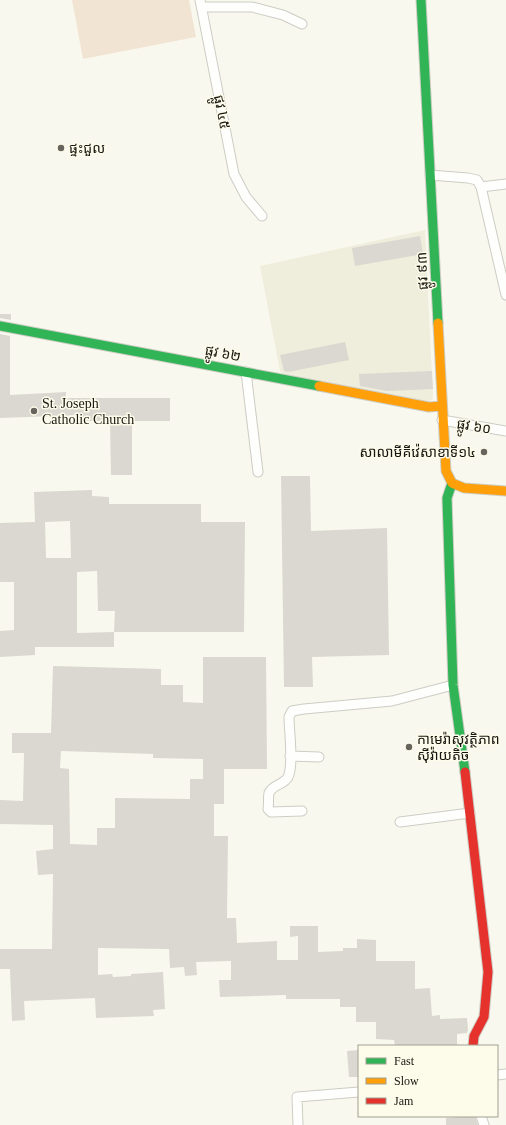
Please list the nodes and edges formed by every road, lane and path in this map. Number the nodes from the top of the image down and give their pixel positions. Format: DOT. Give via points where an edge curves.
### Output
graph roads {
  1 [pos="421,0"];
  2 [pos="201,3"];
  3 [pos="302,24"];
  4 [pos="430,175"];
  5 [pos="506,184"];
  6 [pos="481,187"];
  7 [pos="262,216"];
  8 [pos="506,295"];
  9 [pos="0,326"];
  10 [pos="246,372"];
  11 [pos="442,406"];
  12 [pos="442,420"];
  13 [pos="506,431"];
  14 [pos="258,472"];
  15 [pos="452,483"];
  16 [pos="506,491"];
  17 [pos="453,685"];
  18 [pos="290,756"];
  19 [pos="319,757"];
  20 [pos="302,811"];
  21 [pos="470,813"];
  22 [pos="400,822"];
  23 [pos="473,1045"];
  24 [pos="358,1092"];
  25 [pos="298,1125"];
  1 -- 4 [label="street, ផ្លូវ ៩៣"];
  2 -- 3 [label="street" via="252,7 283,15"];
  2 -- 7 [label="street, ផ្លូវ ៤៥" via="234,174 246,197"];
  4 -- 6 [label="street" via="477,180"];
  4 -- 11 [label="street, ផ្លូវ ៩៣"];
  5 -- 6 [label="street"];
  6 -- 8 [label="street"];
  9 -- 10 [label="street, ផ្លូវ ៦២"];
  10 -- 11 [label="street, ផ្លូវ ៦២" via="429,407"];
  10 -- 14 [label="street"];
  11 -- 12 [label="street, ផ្លូវ ៩៣"];
  12 -- 13 [label="street, ផ្លូវ ៦០"];
  12 -- 15 [label="street, ផ្លូវ ៩៣" via="446,471"];
  15 -- 16 [label="street" via="464,488"];
  15 -- 17 [label="street" via="447,498 447,513"];
  17 -- 18 [label="street" via="392,701 292,711 289,717"];
  17 -- 21 [label="street"];
  18 -- 19 [label="street"];
  18 -- 20 [label="street" via="288,778 274,786 269,793 268,809 271,812"];
  21 -- 22 [label="street"];
  21 -- 23 [label="street" via="488,972 484,1018 474,1036"];
  24 -- 25 [label="street" via="297,1097"];
}
